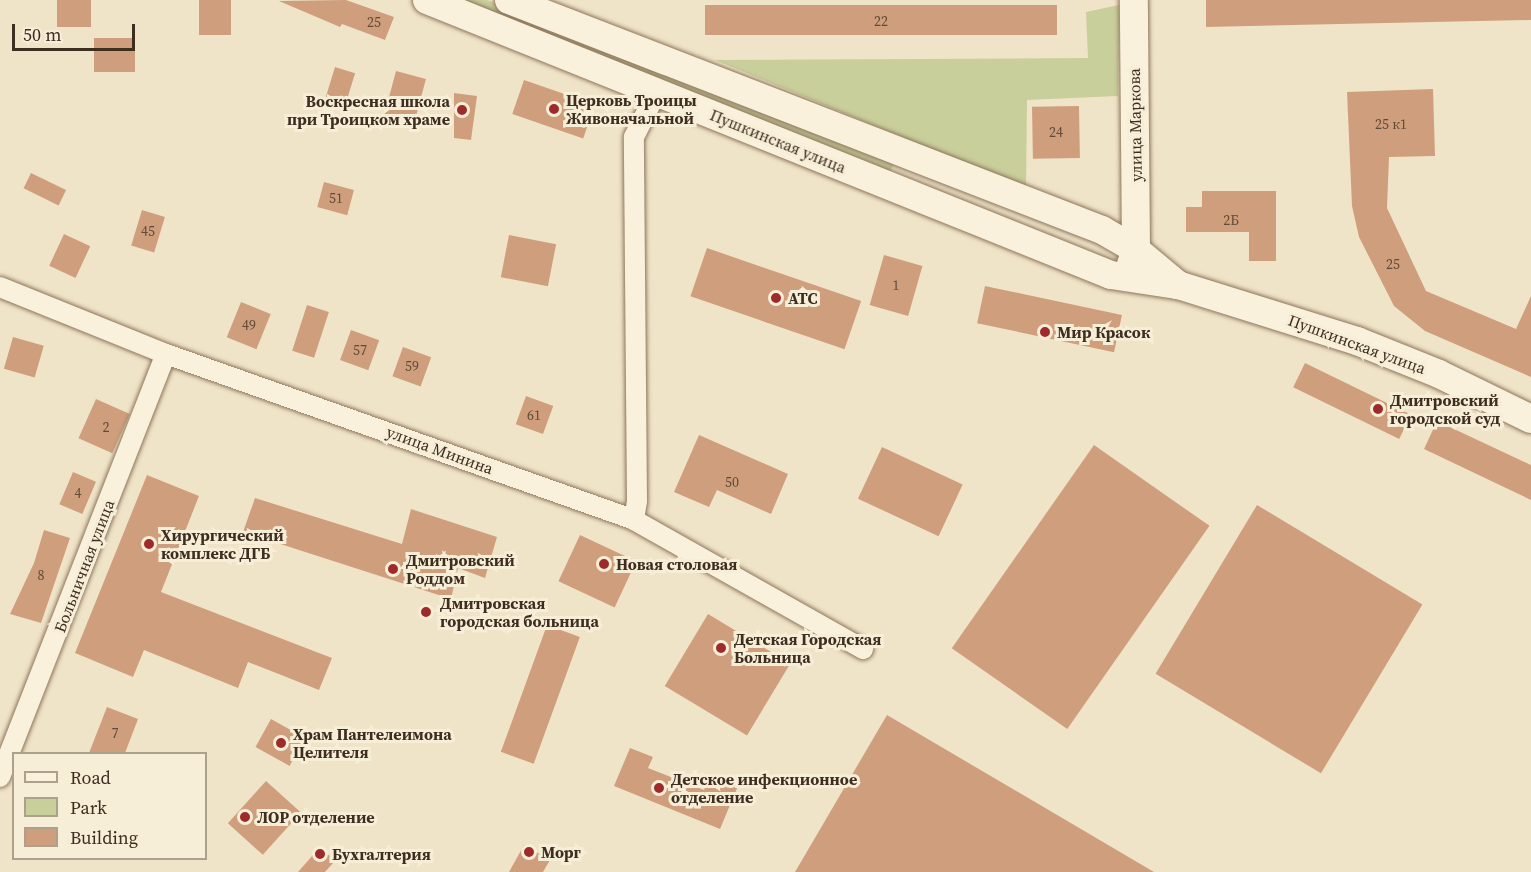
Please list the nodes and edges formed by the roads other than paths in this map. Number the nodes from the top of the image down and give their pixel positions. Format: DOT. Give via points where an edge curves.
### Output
graph roads {
  1 [pos="426,0"];
  2 [pos="509,0"];
  3 [pos="1134,0"];
  4 [pos="657,91"];
  5 [pos="910,156"];
  6 [pos="896,188"];
  7 [pos="1136,250"];
  8 [pos="1125,279"];
  9 [pos="1178,285"];
  10 [pos="0,286"];
  11 [pos="166,354"];
  12 [pos="1531,419"];
  13 [pos="634,520"];
  14 [pos="863,648"];
  15 [pos="0,777"];
  1 -- 4 [label="main road, Пушкинская улица"];
  2 -- 5 [label="main road, Пушкинская улица"];
  3 -- 7 [label="main road, улица Маркова"];
  4 -- 6 [label="main road, Пушкинская улица"];
  4 -- 13 [label="street" via="634,137"];
  5 -- 6 [label="main road"];
  5 -- 7 [label="main road, Пушкинская улица" via="1102,230"];
  6 -- 8 [label="main road, Пушкинская улица"];
  7 -- 8 [label="main road"];
  7 -- 9 [label="main road, Пушкинская улица"];
  8 -- 9 [label="main road, Пушкинская улица"];
  9 -- 12 [label="main road, Пушкинская улица" via="1357,341 1439,374"];
  10 -- 11 [label="street, улица Минина"];
  11 -- 13 [label="street, улица Минина"];
  11 -- 15 [label="street, Больничная улица"];
  13 -- 14 [label="street, улица Минина"];
}
